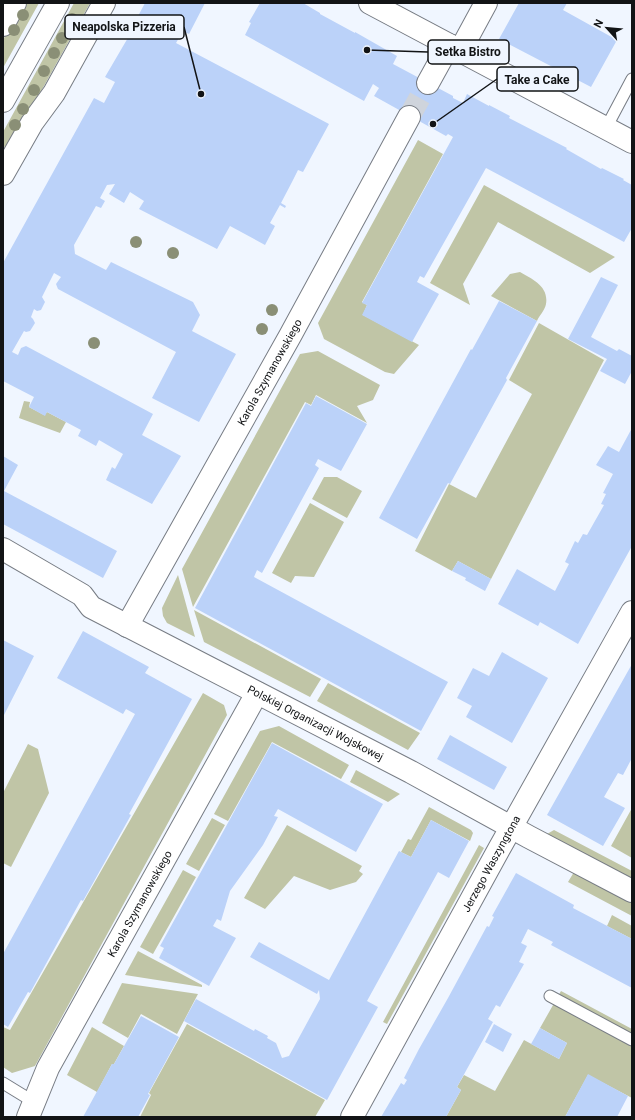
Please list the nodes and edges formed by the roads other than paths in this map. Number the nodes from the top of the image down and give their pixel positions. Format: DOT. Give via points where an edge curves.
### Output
graph roads {
  1 [pos="15,3"];
  2 [pos="58,3"];
  3 [pos="104,3"];
  4 [pos="370,3"];
  5 [pos="486,3"];
  6 [pos="3,25"];
  7 [pos="454,48"];
  8 [pos="632,79"];
  9 [pos="428,83"];
  10 [pos="3,101"];
  11 [pos="409,117"];
  12 [pos="606,128"];
  13 [pos="632,142"];
  14 [pos="3,174"];
  15 [pos="3,549"];
  16 [pos="632,612"];
  17 [pos="127,626"];
  18 [pos="257,693"];
  19 [pos="511,827"];
  20 [pos="632,891"];
  21 [pos="550,996"];
  22 [pos="632,1040"];
  23 [pos="3,1083"];
  24 [pos="31,1110"];
  25 [pos="352,1117"];
  1 -- 6 [label="street"];
  2 -- 10 [label="street"];
  3 -- 14 [label="street" via="54,93 32,123"];
  4 -- 7 [label="street"];
  5 -- 7 [label="street"];
  7 -- 9 [label="street"];
  7 -- 12 [label="street"];
  8 -- 12 [label="lane"];
  11 -- 17 [label="street, Karola Szymanowskiego" via="290,336"];
  12 -- 13 [label="street"];
  15 -- 17 [label="street, Polskiej Organizacji Wojskowej" via="82,595 91,607"];
  16 -- 19 [label="street, Jerzego Waszyngtona"];
  17 -- 18 [label="street, Polskiej Organizacji Wojskowej"];
  18 -- 19 [label="street, Polskiej Organizacji Wojskowej"];
  18 -- 24 [label="street, Karola Szymanowskiego" via="48,1068"];
  19 -- 20 [label="street, Polskiej Organizacji Wojskowej"];
  19 -- 25 [label="street, Jerzego Waszyngtona"];
  21 -- 22 [label="lane"];
  23 -- 24 [label="lane"];
}
